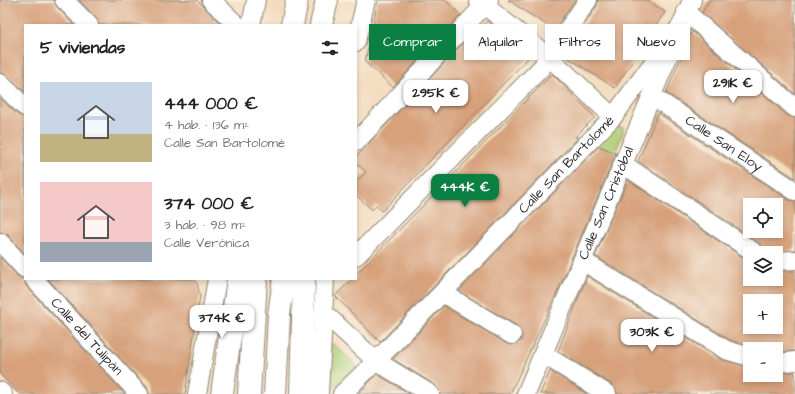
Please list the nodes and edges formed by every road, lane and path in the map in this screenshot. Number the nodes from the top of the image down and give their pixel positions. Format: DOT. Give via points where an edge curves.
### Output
graph roads {
  1 [pos="64,0"];
  2 [pos="211,0"];
  3 [pos="256,0"];
  4 [pos="297,0"];
  5 [pos="327,0"];
  6 [pos="366,0"];
  7 [pos="588,0"];
  8 [pos="484,2"];
  9 [pos="685,13"];
  10 [pos="88,24"];
  11 [pos="236,24"];
  12 [pos="251,24"];
  13 [pos="292,24"];
  14 [pos="321,24"];
  15 [pos="572,24"];
  16 [pos="357,38"];
  17 [pos="545,54"];
  18 [pos="548,60"];
  19 [pos="552,60"];
  20 [pos="0,83"];
  21 [pos="652,96"];
  22 [pos="24,106"];
  23 [pos="795,108"];
  24 [pos="613,116"];
  25 [pos="357,141"];
  26 [pos="623,164"];
  27 [pos="795,191"];
  28 [pos="0,242"];
  29 [pos="745,246"];
  30 [pos="357,255"];
  31 [pos="795,260"];
  32 [pos="583,261"];
  33 [pos="783,261"];
  34 [pos="24,268"];
  35 [pos="35,280"];
  36 [pos="238,280"];
  37 [pos="256,280"];
  38 [pos="284,280"];
  39 [pos="304,280"];
  40 [pos="212,282"];
  41 [pos="327,282"];
  42 [pos="443,293"];
  43 [pos="322,312"];
  44 [pos="512,335"];
  45 [pos="543,354"];
  46 [pos="743,354"];
  47 [pos="376,361"];
  48 [pos="795,361"];
  49 [pos="783,362"];
  50 [pos="0,391"];
  51 [pos="3,394"];
  52 [pos="139,394"];
  53 [pos="198,394"];
  54 [pos="222,394"];
  55 [pos="249,394"];
  56 [pos="275,394"];
  57 [pos="301,394"];
  58 [pos="319,394"];
  59 [pos="342,394"];
  60 [pos="430,394"];
  61 [pos="526,394"];
  62 [pos="607,394"];
  1 -- 10 [label="street"];
  2 -- 11 [label="street"];
  3 -- 12 [label="street"];
  4 -- 13 [label="highway"];
  5 -- 14 [label="highway"];
  6 -- 16 [label="street"];
  7 -- 15 [label="street"];
  8 -- 17 [label="street"];
  8 -- 25 [label="street"];
  9 -- 21 [label="street, Calle San Cristóbal"];
  9 -- 23 [label="street"];
  9 -- 24 [label="street, Calle San Bartolomé"];
  18 -- 30 [label="street"];
  19 -- 24 [label="street"];
  20 -- 22 [label="street"];
  21 -- 26 [label="street, Calle San Cristóbal"];
  21 -- 27 [label="street, Calle San Eloy"];
  24 -- 42 [label="street, Calle San Bartolomé"];
  26 -- 29 [label="street"];
  26 -- 32 [label="street, Calle San Cristóbal"];
  28 -- 34 [label="street"];
  31 -- 33 [label="street"];
  32 -- 45 [label="street, Calle San Cristóbal"];
  32 -- 46 [label="street" via="726,350"];
  35 -- 52 [label="street, Calle del Tulipán"];
  36 -- 54 [label="highway"];
  37 -- 55 [label="highway"];
  38 -- 56 [label="highway" via="279,314"];
  39 -- 57 [label="highway"];
  40 -- 53 [label="street"];
  41 -- 43 [label="street"];
  42 -- 44 [label="street"];
  42 -- 47 [label="street, Calle San Bartolomé"];
  43 -- 47 [label="street"];
  43 -- 58 [label="street"];
  45 -- 61 [label="street, Calle San Cristóbal"];
  45 -- 62 [label="street"];
  47 -- 59 [label="street, Calle San Bartolomé"];
  47 -- 60 [label="street"];
  48 -- 49 [label="street"];
  50 -- 51 [label="street"];
}
